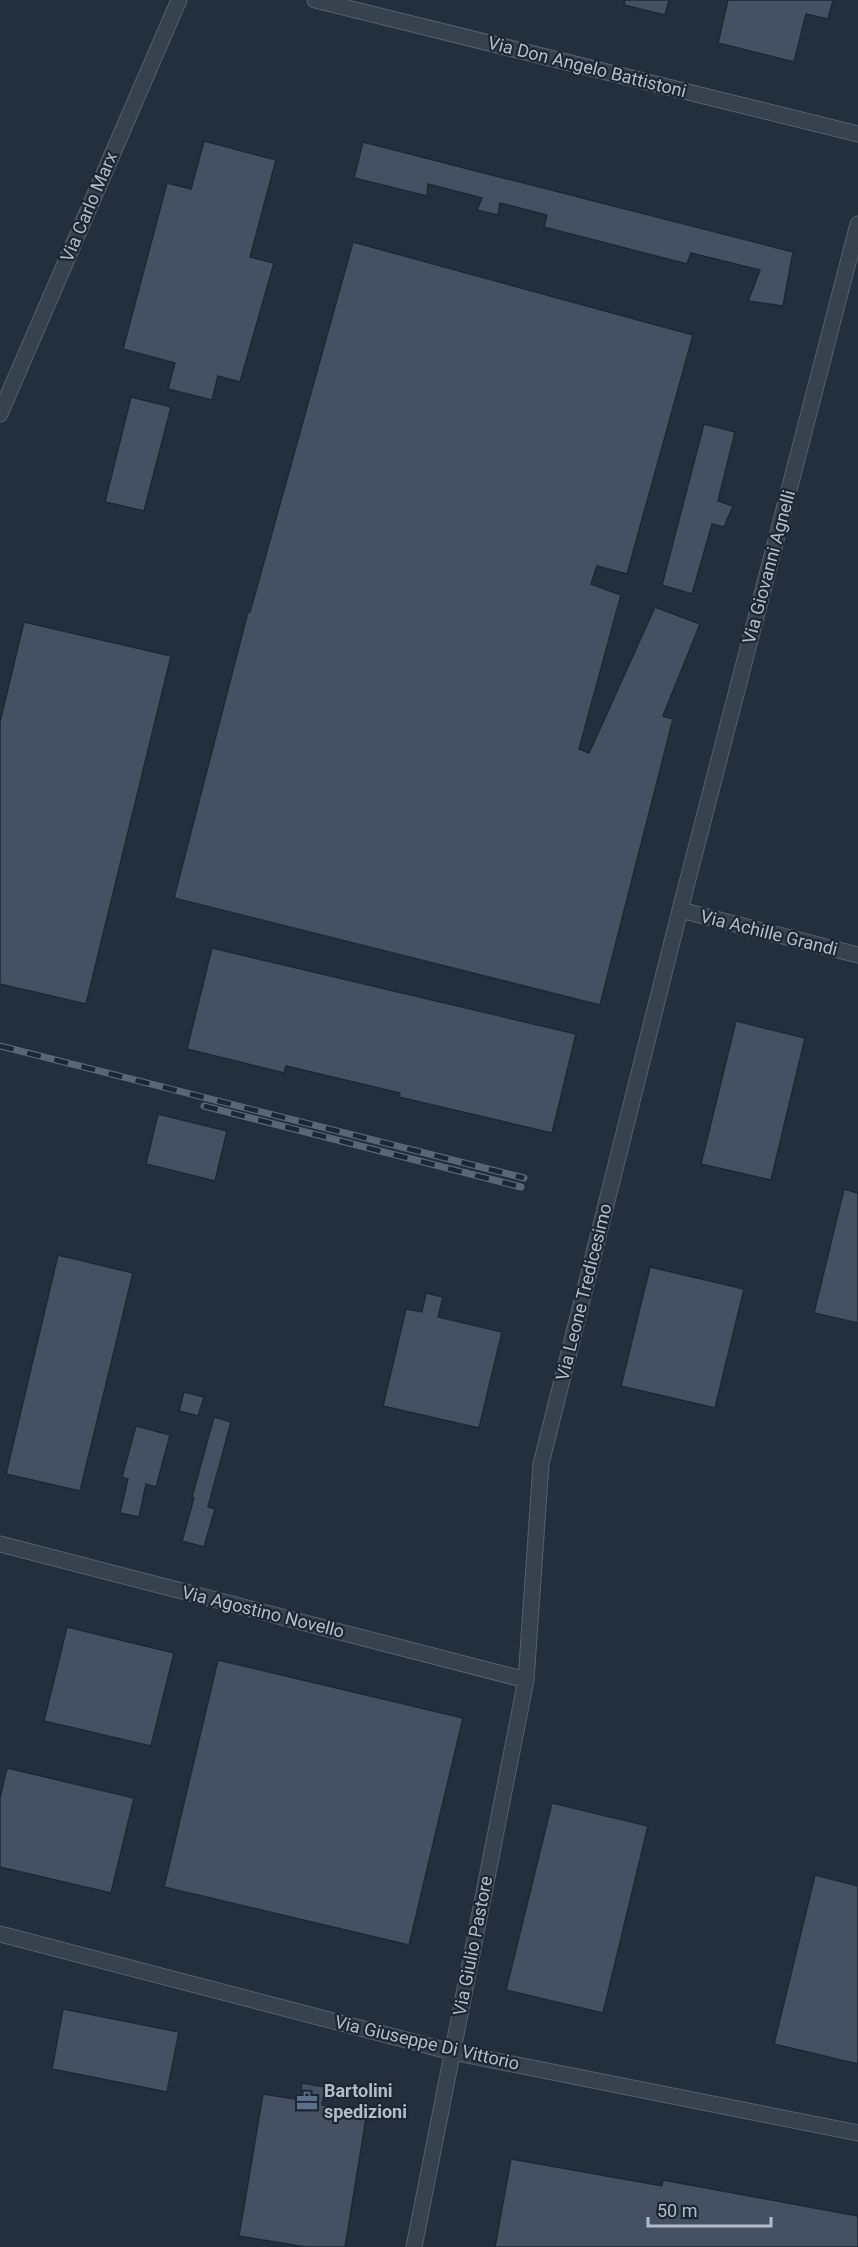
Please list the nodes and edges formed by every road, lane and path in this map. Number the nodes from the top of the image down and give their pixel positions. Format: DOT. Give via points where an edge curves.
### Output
graph roads {
  1 [pos="179,0"];
  2 [pos="315,0"];
  3 [pos="858,134"];
  4 [pos="858,224"];
  5 [pos="0,414"];
  6 [pos="680,910"];
  7 [pos="858,955"];
  8 [pos="0,1544"];
  9 [pos="526,1680"];
  10 [pos="0,1934"];
  11 [pos="452,2052"];
  12 [pos="858,2133"];
  13 [pos="414,2247"];
  1 -- 5 [label="street, Via Carlo Marx"];
  2 -- 3 [label="street, Via Don Angelo Battistoni"];
  4 -- 6 [label="street, Via Giovanni Agnelli"];
  6 -- 7 [label="street, Via Achille Grandi"];
  6 -- 9 [label="street, Via Leone Tredicesimo" via="541,1464"];
  8 -- 9 [label="street, Via Agostino Novello"];
  9 -- 11 [label="street, Via Giulio Pastore"];
  10 -- 11 [label="street, Via Giuseppe Di Vittorio"];
  11 -- 12 [label="street, Via Giuseppe Di Vittorio"];
  11 -- 13 [label="street, Via Giulio Pastore"];
}
